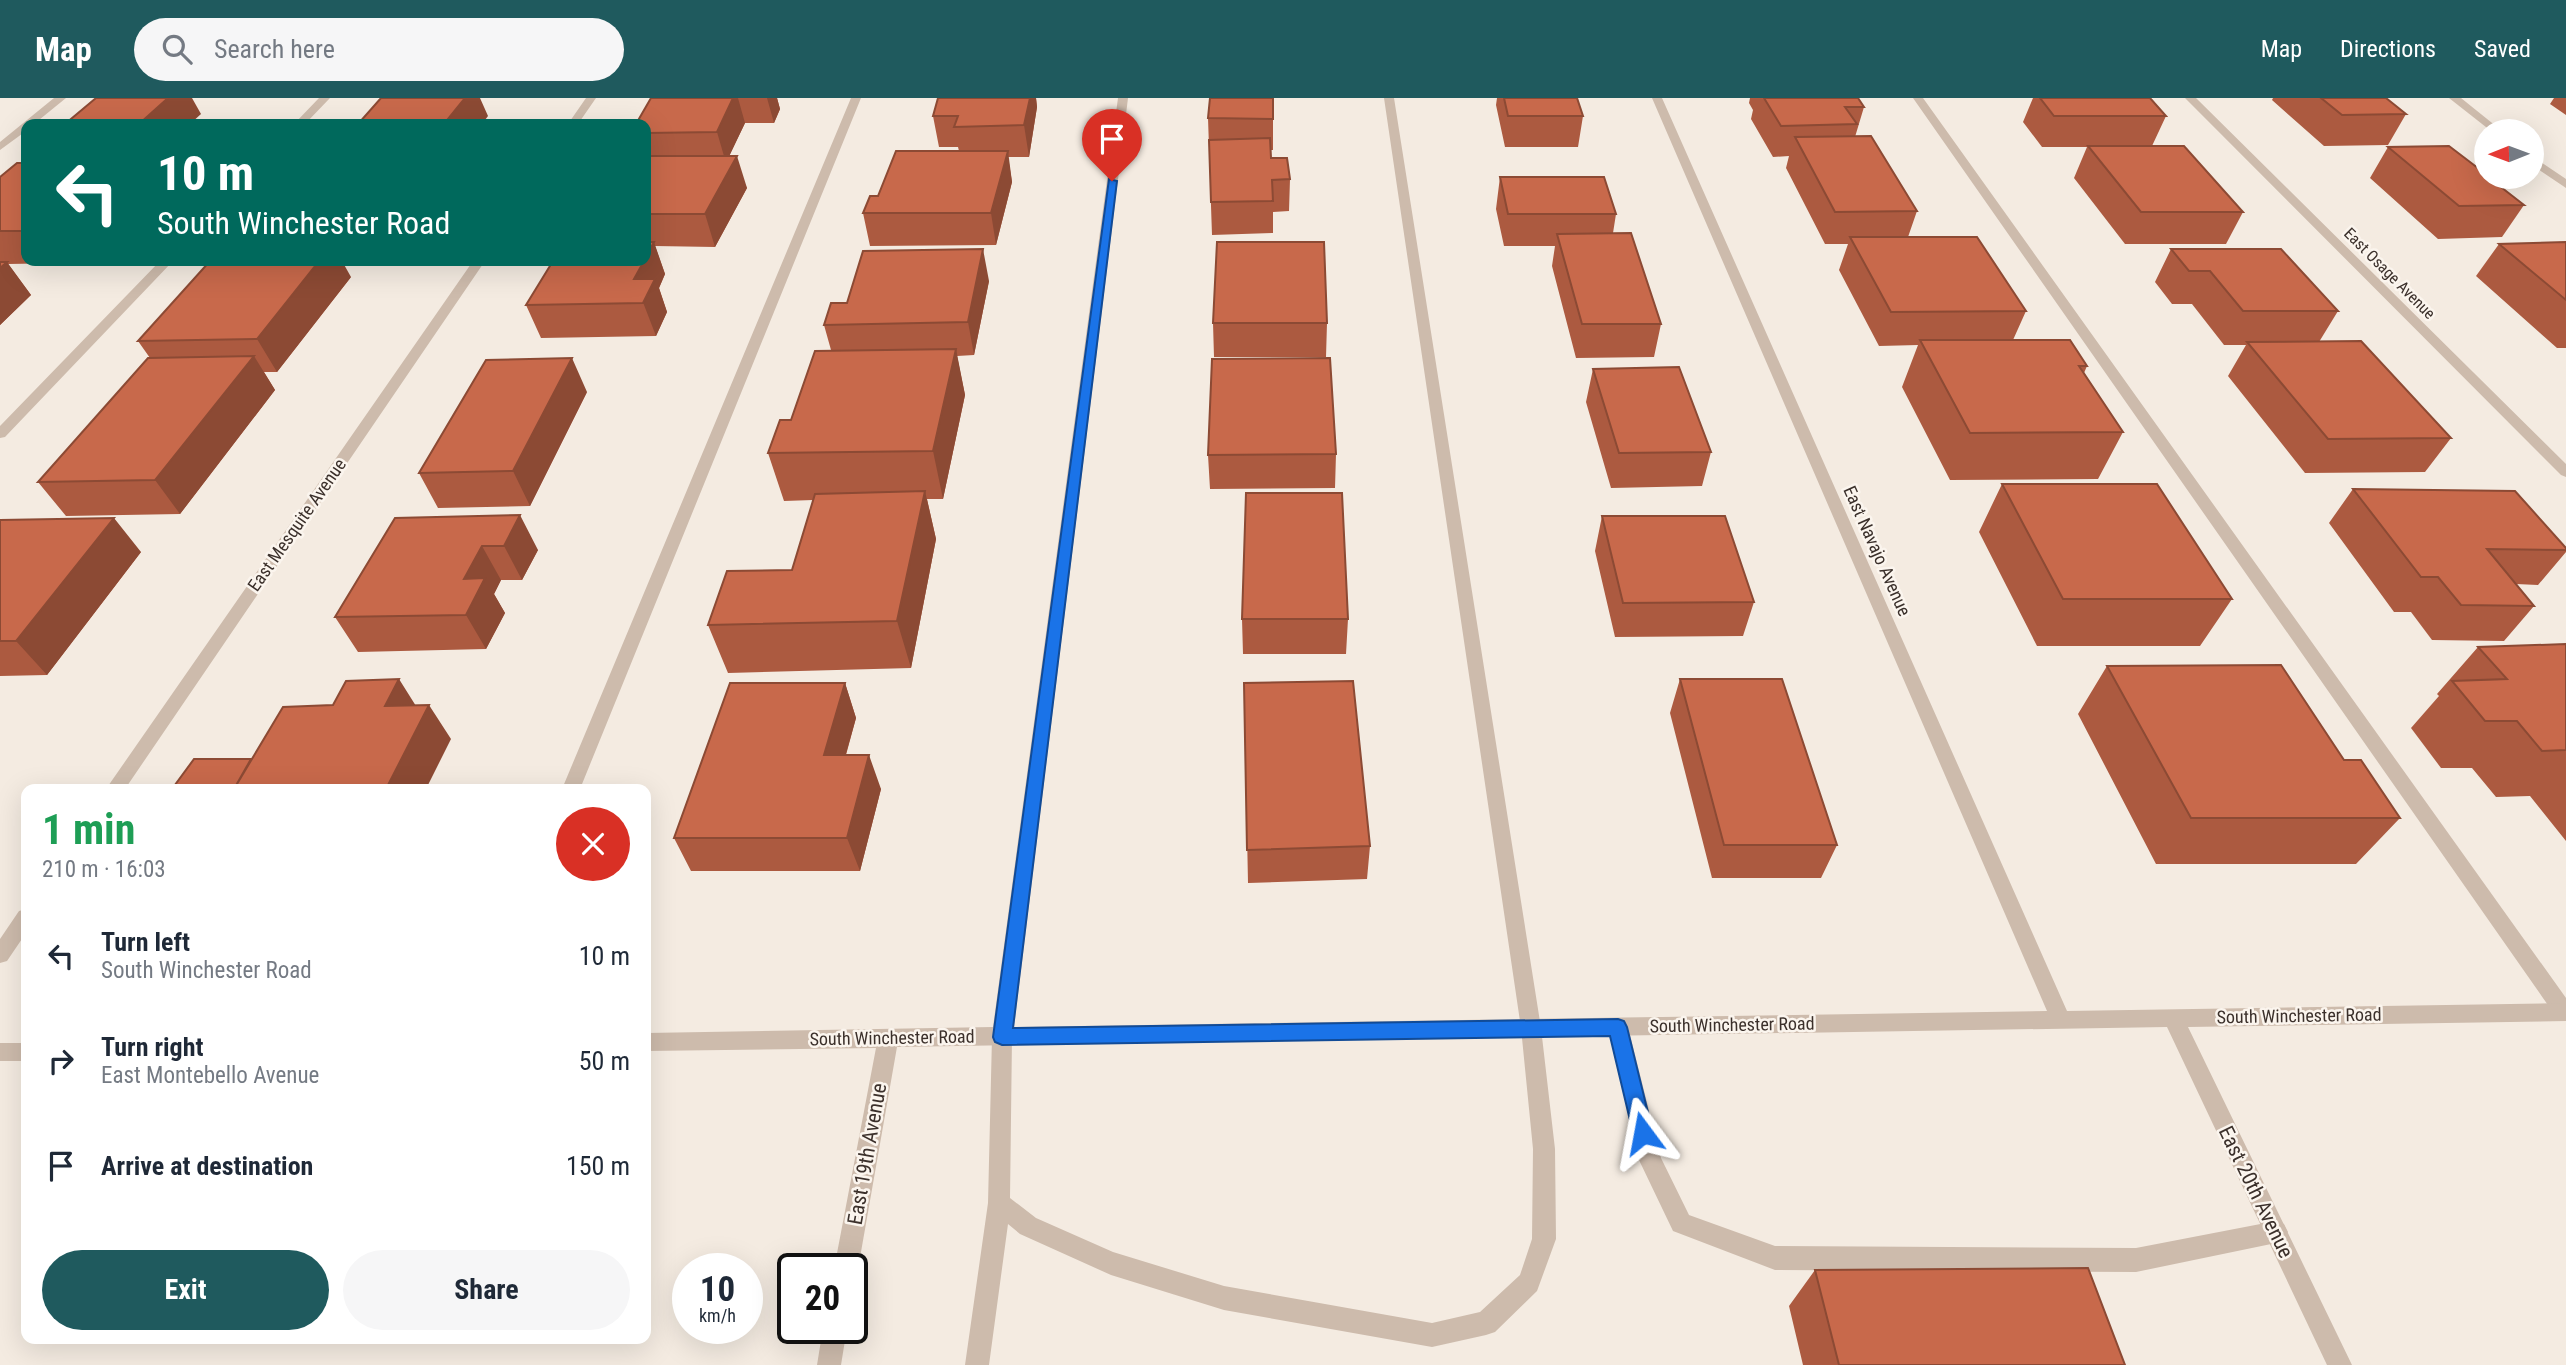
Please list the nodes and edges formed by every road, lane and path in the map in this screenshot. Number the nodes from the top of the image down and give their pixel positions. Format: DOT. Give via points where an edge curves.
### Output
graph roads {
  1 [pos="61,98"];
  2 [pos="325,98"];
  3 [pos="591,98"];
  4 [pos="856,98"];
  5 [pos="1123,98"];
  6 [pos="1389,98"];
  7 [pos="1657,98"];
  8 [pos="1918,98"];
  9 [pos="2190,98"];
  10 [pos="2454,98"];
  11 [pos="35,119"];
  12 [pos="304,119"];
  13 [pos="576,119"];
  14 [pos="2481,119"];
  15 [pos="21,130"];
  16 [pos="0,146"];
  17 [pos="2544,168"];
  18 [pos="2566,185"];
  19 [pos="162,266"];
  20 [pos="476,266"];
  21 [pos="0,434"];
  22 [pos="2566,472"];
  23 [pos="118,784"];
  24 [pos="573,784"];
  25 [pos="21,924"];
  26 [pos="0,956"];
  27 [pos="2565,1012"];
  28 [pos="2173,1018"];
  29 [pos="2061,1020"];
  30 [pos="1618,1027"];
  31 [pos="1531,1028"];
  32 [pos="1002,1037"];
  33 [pos="888,1038"];
  34 [pos="651,1042"];
  35 [pos="0,1052"];
  36 [pos="21,1052"];
  37 [pos="999,1203"];
  38 [pos="2276,1232"];
  39 [pos="849,1253"];
  40 [pos="832,1344"];
  41 [pos="828,1365"];
  42 [pos="977,1365"];
  43 [pos="2340,1365"];
  1 -- 11 [label="street"];
  2 -- 12 [label="street"];
  3 -- 13 [label="street"];
  4 -- 24 [label="street"];
  5 -- 32 [label="street"];
  6 -- 31 [label="street"];
  7 -- 29 [label="street, East Navajo Avenue"];
  8 -- 27 [label="street"];
  9 -- 22 [label="street, East Osage Avenue"];
  10 -- 14 [label="street"];
  15 -- 16 [label="street"];
  17 -- 18 [label="street"];
  19 -- 21 [label="street"];
  20 -- 23 [label="street, East Mesquite Avenue"];
  25 -- 26 [label="street"];
  27 -- 28 [label="street, South Winchester Road"];
  28 -- 29 [label="street, South Winchester Road"];
  28 -- 38 [label="street, East 20th Avenue"];
  29 -- 30 [label="street, South Winchester Road"];
  30 -- 31 [label="street, South Winchester Road"];
  30 -- 38 [label="street" via="1650,1160 1681,1223 1775,1258 2136,1260"];
  31 -- 32 [label="street, South Winchester Road"];
  31 -- 37 [label="street" via="1544,1149 1544,1240 1529,1283 1486,1323 1432,1335 1224,1298 1111,1263 1028,1226"];
  32 -- 33 [label="street, South Winchester Road"];
  32 -- 37 [label="street"];
  33 -- 34 [label="street, South Winchester Road"];
  33 -- 39 [label="street, East 19th Avenue"];
  35 -- 36 [label="street"];
  37 -- 42 [label="street"];
  38 -- 43 [label="street, East 20th Avenue"];
  40 -- 41 [label="street"];
}
